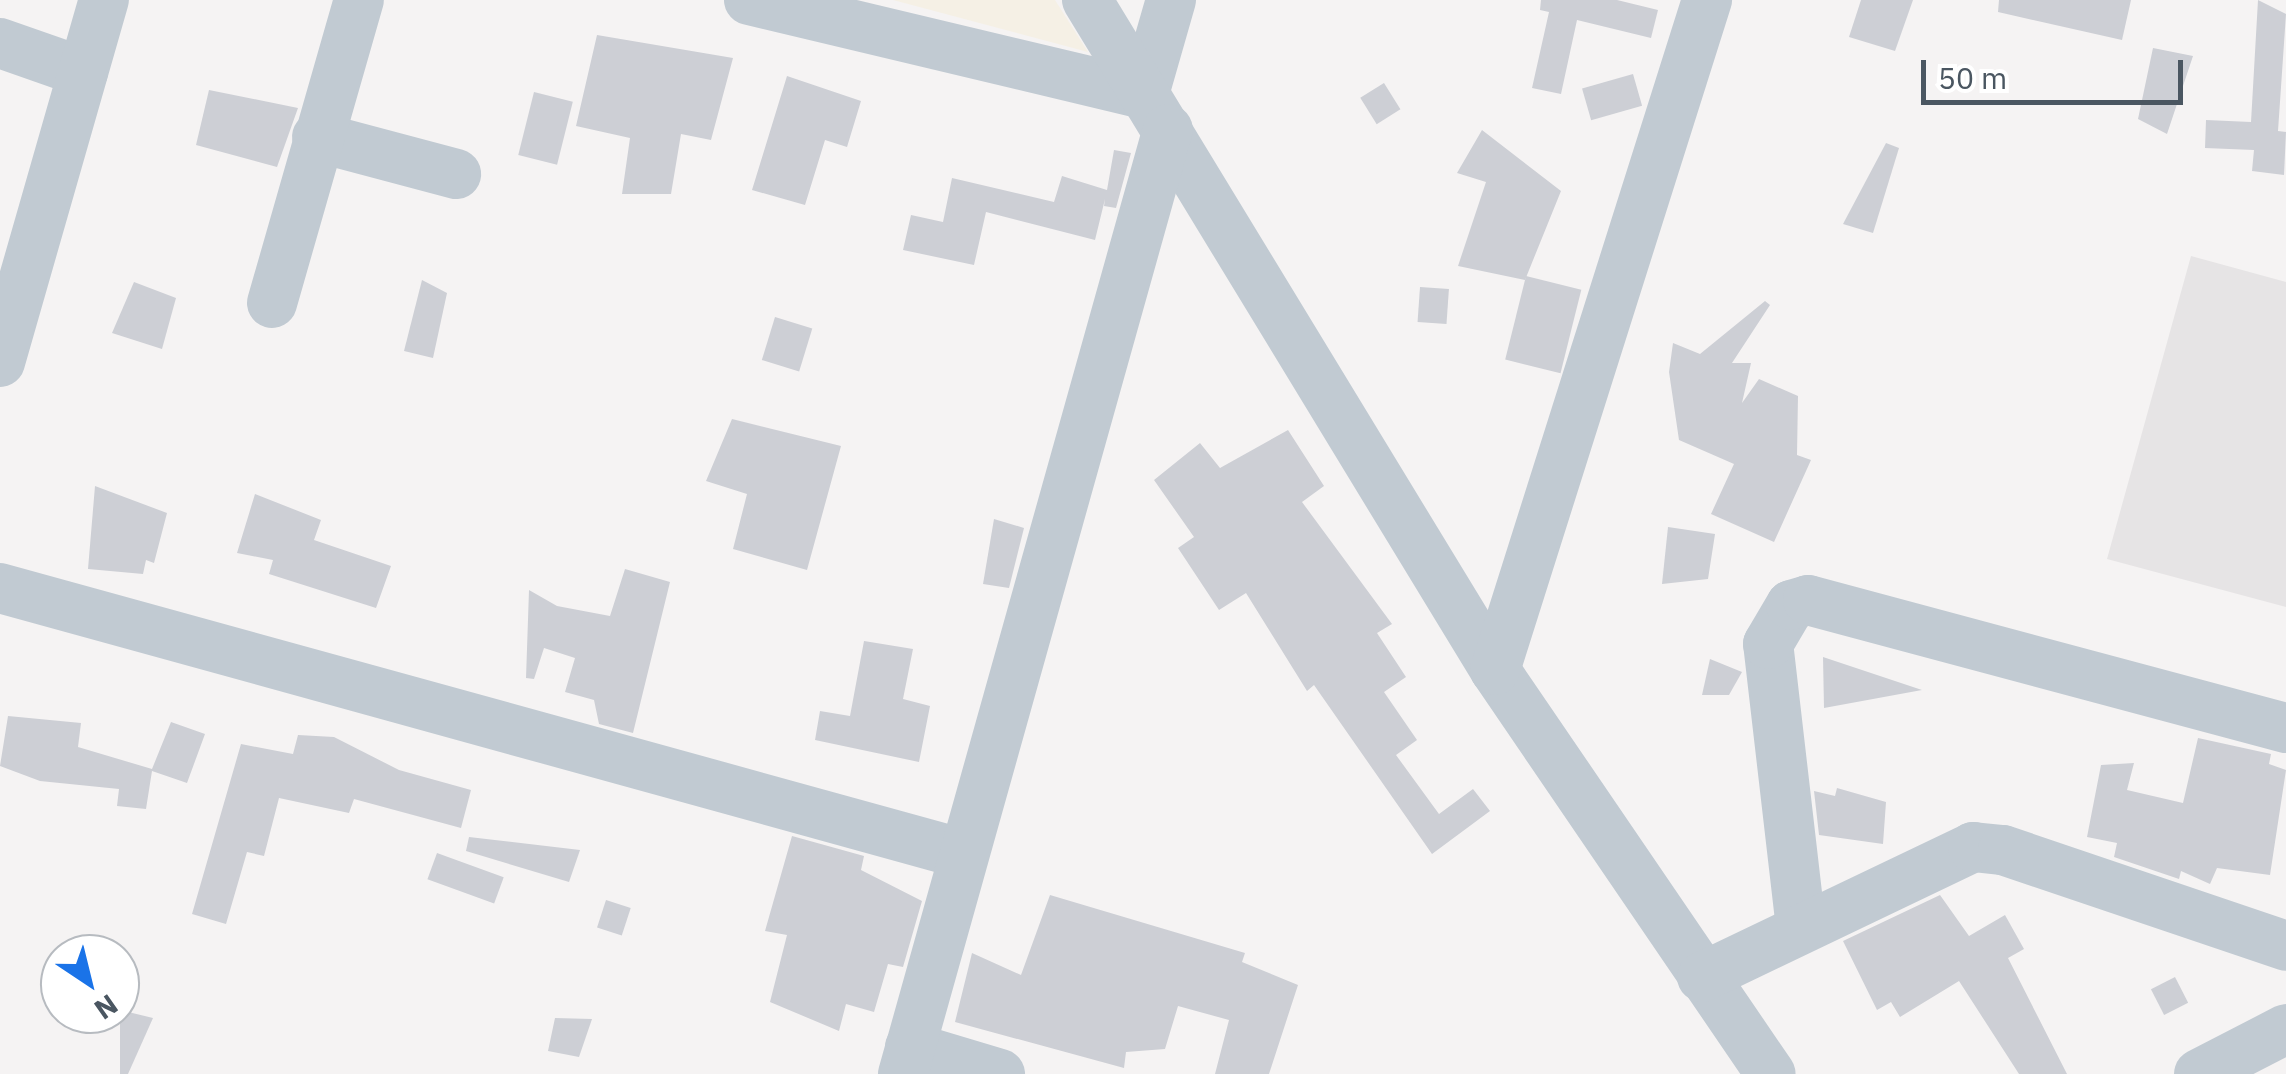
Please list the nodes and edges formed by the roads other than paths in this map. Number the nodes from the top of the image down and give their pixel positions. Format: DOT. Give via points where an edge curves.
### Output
graph roads {
  1 [pos="104,0"];
  2 [pos="359,0"];
  3 [pos="749,0"];
  4 [pos="1087,0"];
  5 [pos="1171,0"];
  6 [pos="1707,0"];
  7 [pos="0,43"];
  8 [pos="84,72"];
  9 [pos="1156,112"];
  10 [pos="317,136"];
  11 [pos="456,174"];
  12 [pos="272,303"];
  13 [pos="0,362"];
  14 [pos="0,588"];
  15 [pos="1495,670"];
  16 [pos="2286,728"];
  17 [pos="964,854"];
  18 [pos="1801,928"];
  19 [pos="2286,946"];
  20 [pos="1702,978"];
  21 [pos="2286,1029"];
  22 [pos="906,1060"];
  23 [pos="2217,1070"];
  24 [pos="1760,1071"];
  25 [pos="1000,1074"];
  1 -- 8 [label="street"];
  2 -- 10 [label="street"];
  3 -- 9 [label="street"];
  4 -- 9 [label="street"];
  5 -- 9 [label="street"];
  6 -- 15 [label="street"];
  7 -- 8 [label="street"];
  8 -- 13 [label="street"];
  9 -- 15 [label="street"];
  9 -- 17 [label="street"];
  10 -- 11 [label="street"];
  10 -- 12 [label="street"];
  14 -- 17 [label="street"];
  15 -- 20 [label="street"];
  16 -- 18 [label="street" via="1808,600 1791,606 1768,644"];
  17 -- 22 [label="street"];
  18 -- 19 [label="street" via="1973,847 2003,850"];
  18 -- 20 [label="street"];
  20 -- 24 [label="street"];
  21 -- 23 [label="street"];
  22 -- 25 [label="street"];
}
